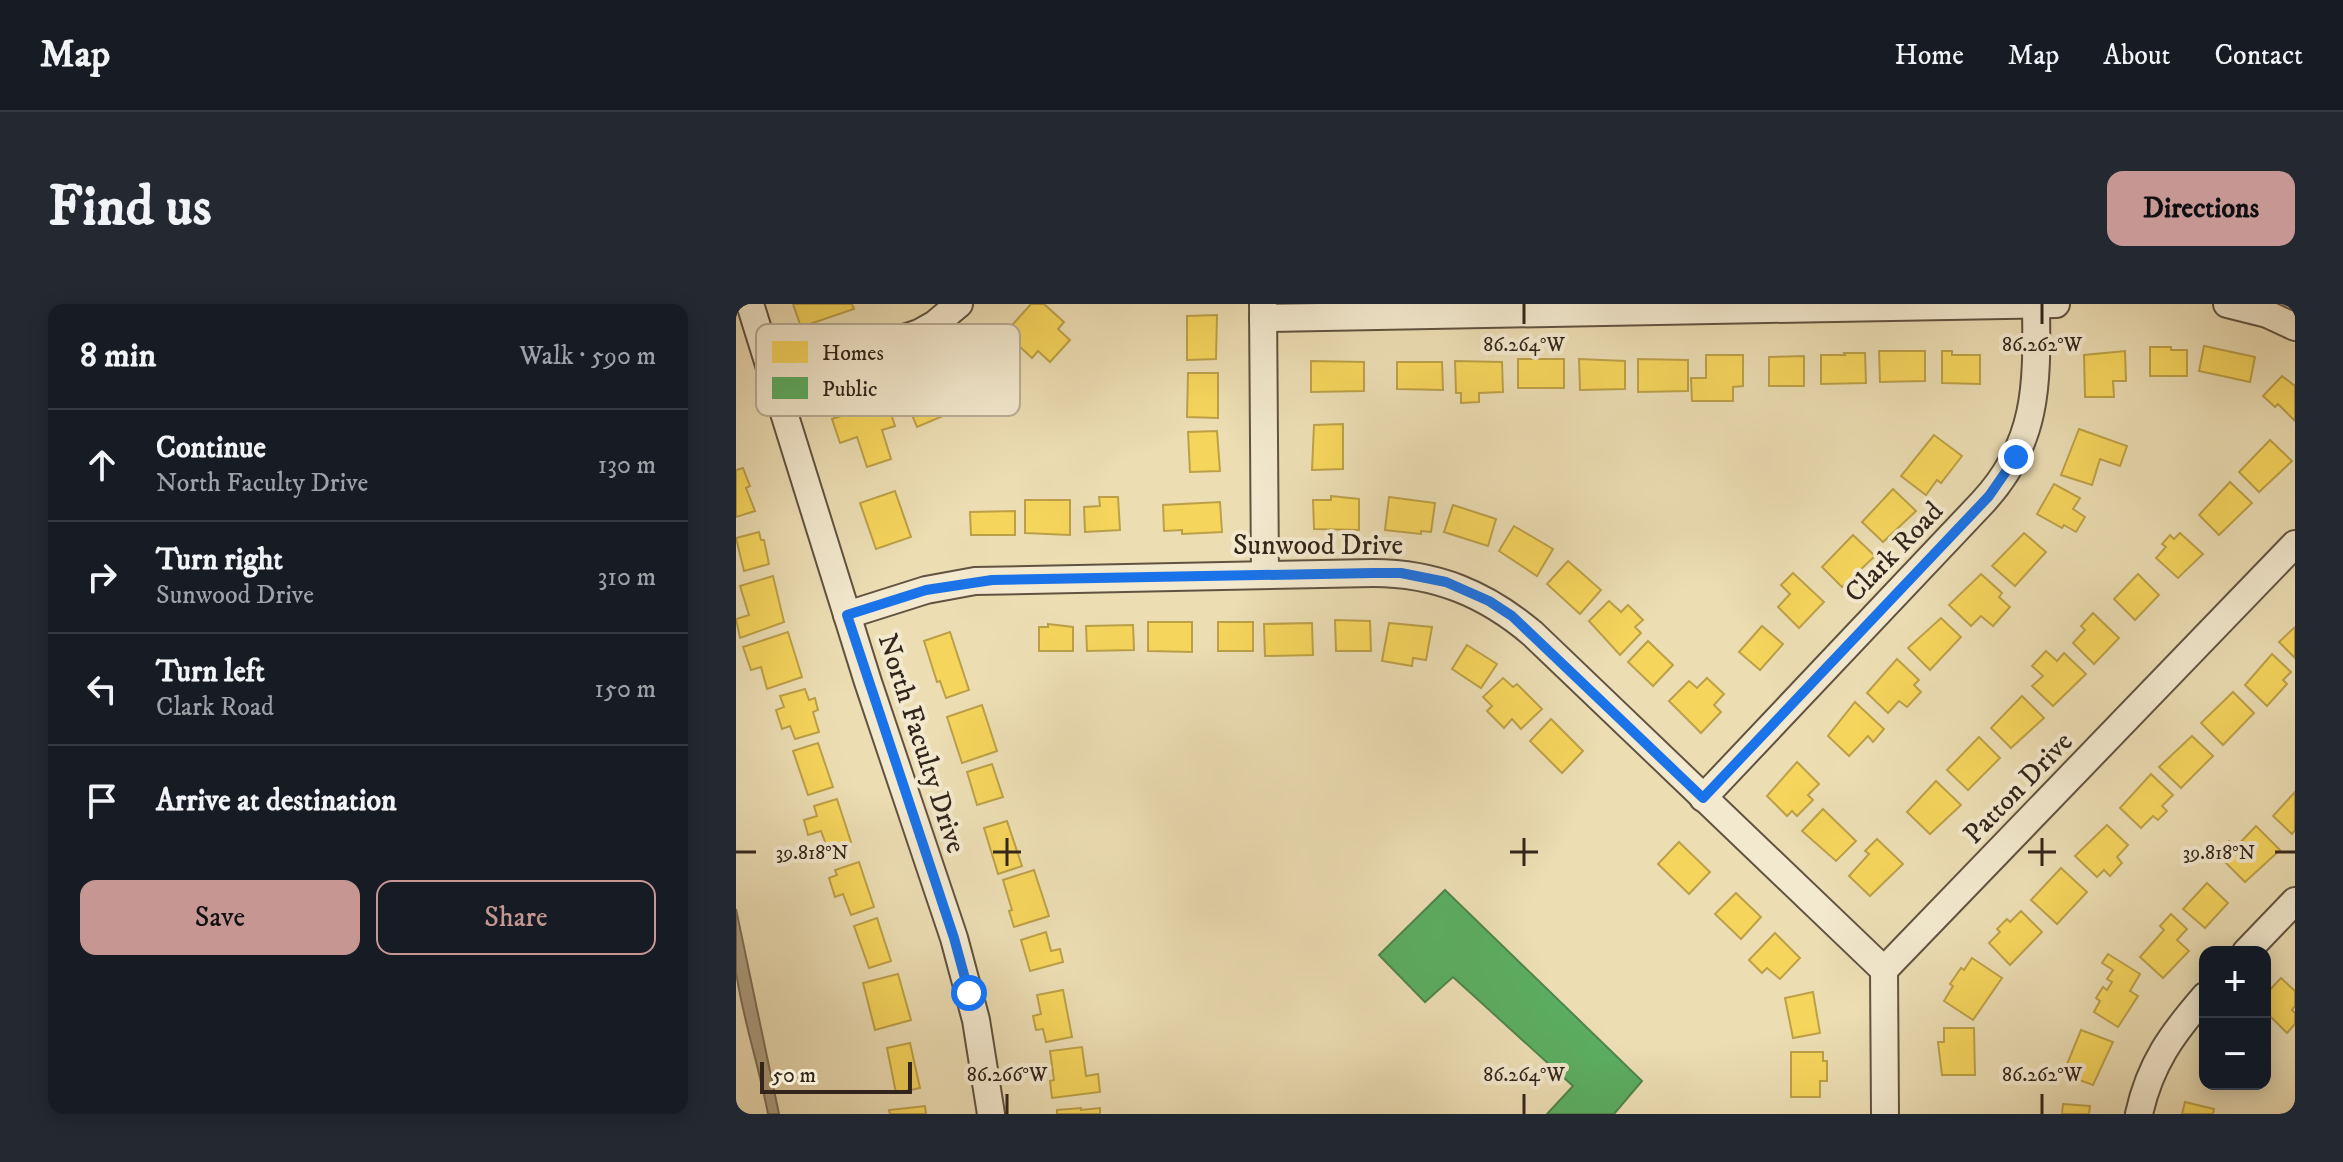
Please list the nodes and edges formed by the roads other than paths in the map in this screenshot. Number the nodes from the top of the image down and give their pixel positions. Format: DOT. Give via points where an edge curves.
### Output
graph roads {
  1 [pos="750,304"];
  2 [pos="959,304"];
  3 [pos="2036,304"];
  4 [pos="2056,304"];
  5 [pos="2227,304"];
  6 [pos="1263,311"];
  7 [pos="756,324"];
  8 [pos="935,324"];
  9 [pos="2295,327"];
  10 [pos="784,416"];
  11 [pos="2295,544"];
  12 [pos="1265,575"];
  13 [pos="847,615"];
  14 [pos="1703,798"];
  15 [pos="2295,901"];
  16 [pos="2252,946"];
  17 [pos="1884,970"];
  18 [pos="2199,1003"];
  19 [pos="991,1114"];
  20 [pos="1885,1114"];
  21 [pos="2139,1114"];
  1 -- 7 [label="street, North Faculty Drive"];
  2 -- 8 [label="street"];
  3 -- 4 [label="street"];
  3 -- 6 [label="street"];
  3 -- 14 [label="street, Clark Road" via="2034,401 2024,439 2006,474"];
  5 -- 9 [label="street"];
  6 -- 12 [label="street"];
  10 -- 13 [label="street, North Faculty Drive"];
  11 -- 17 [label="street, Patton Drive"];
  12 -- 13 [label="street, Sunwood Drive" via="975,581"];
  12 -- 14 [label="street, Sunwood Drive" via="1401,573 1446,582 1489,601 1533,634"];
  13 -- 19 [label="street, North Faculty Drive" via="962,965"];
  14 -- 17 [label="street, Sunwood Drive"];
  15 -- 16 [label="street"];
  17 -- 20 [label="street"];
  18 -- 21 [label="street" via="2160,1054"];
}
